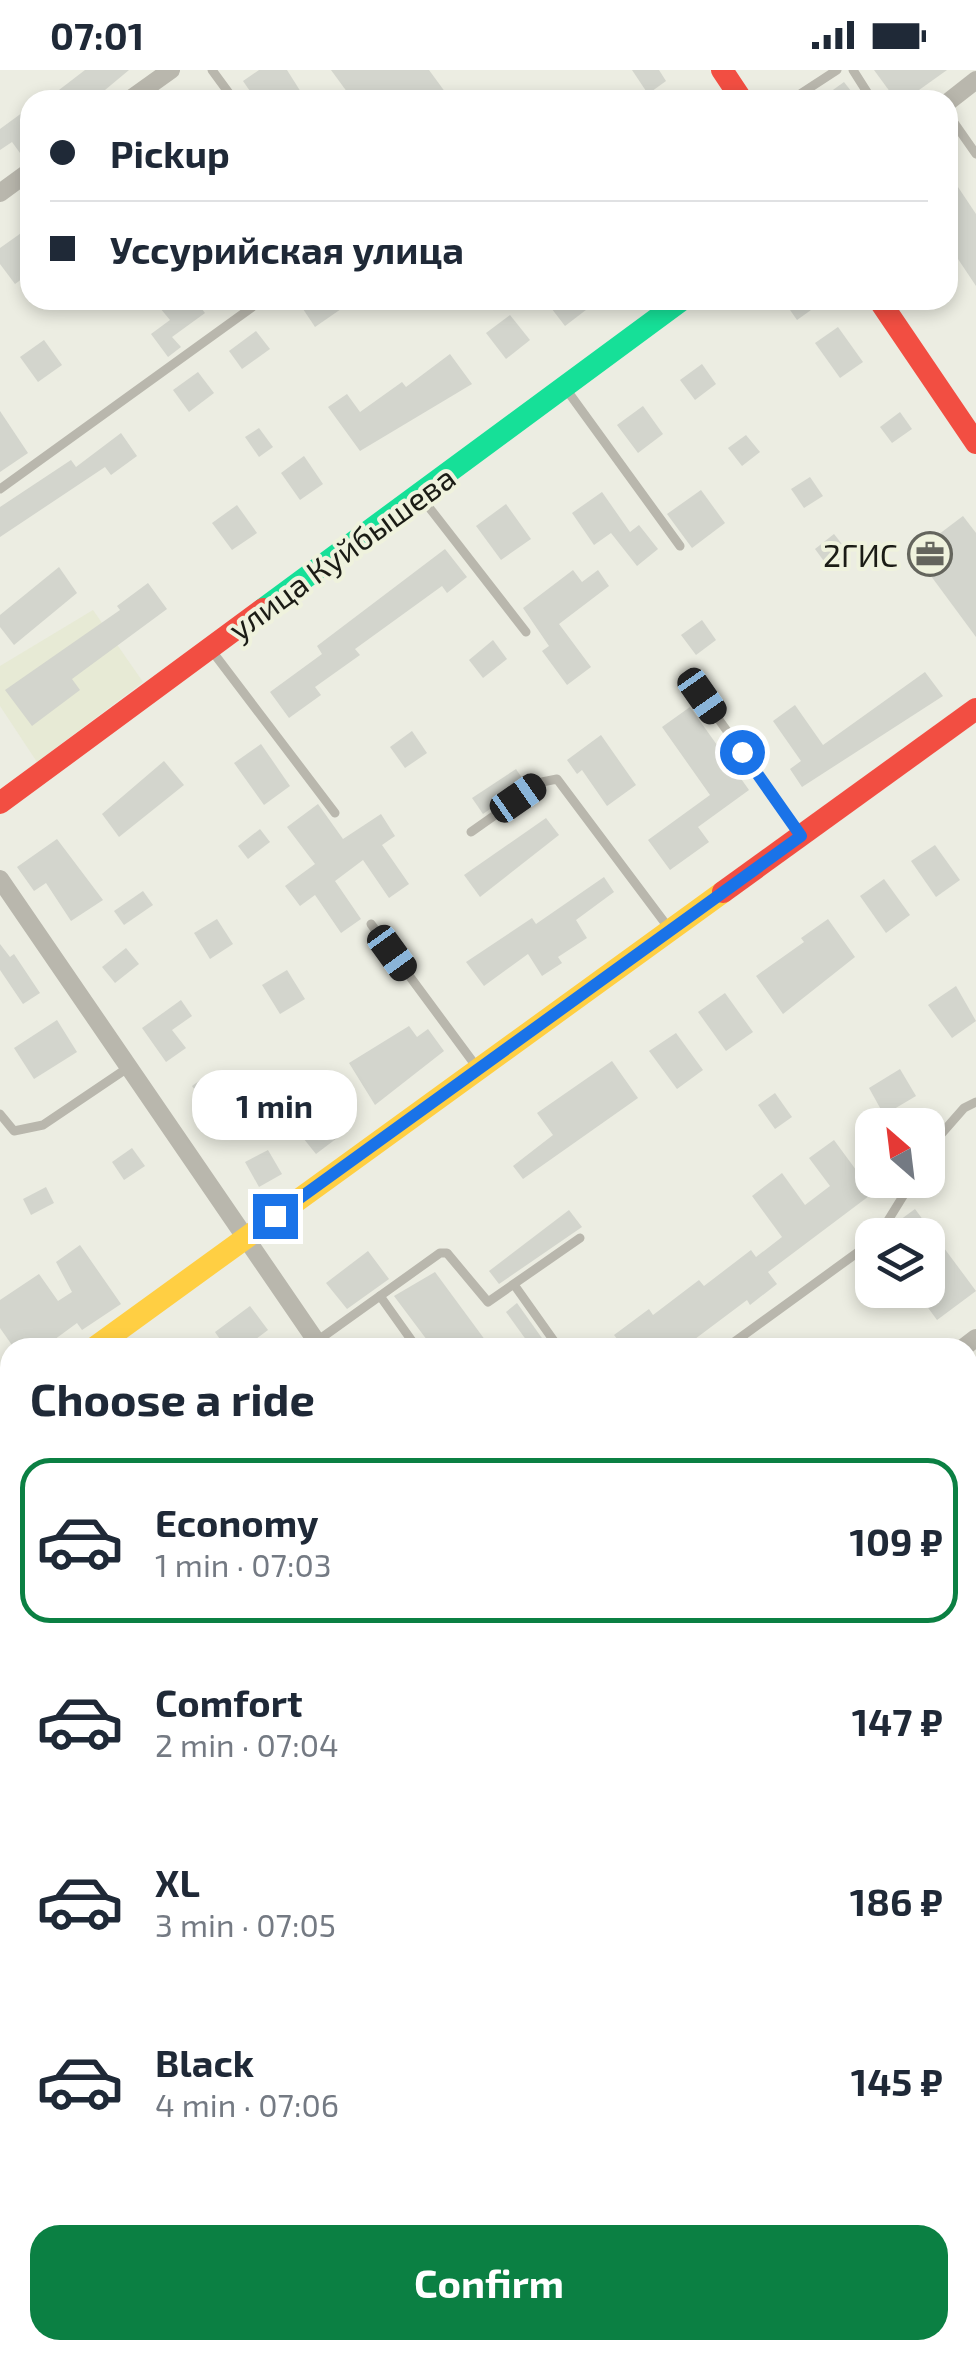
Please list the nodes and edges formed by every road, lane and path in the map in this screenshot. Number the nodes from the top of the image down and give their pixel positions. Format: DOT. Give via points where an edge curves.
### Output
graph roads {
  1 [pos="171,70"];
  2 [pos="837,70"];
  3 [pos="143,90"];
  4 [pos="806,90"];
  5 [pos="958,128"];
  6 [pos="976,154"];
  7 [pos="248,310"];
  8 [pos="668,310"];
  9 [pos="887,310"];
  10 [pos="564,387"];
  11 [pos="976,443"];
  12 [pos="0,489"];
  13 [pos="419,495"];
  14 [pos="680,546"];
  15 [pos="526,632"];
  16 [pos="211,649"];
  17 [pos="702,696"];
  18 [pos="976,709"];
  19 [pos="0,804"];
  20 [pos="335,813"];
  21 [pos="471,832"];
  22 [pos="801,836"];
  23 [pos="0,879"];
  24 [pos="370,924"];
  25 [pos="670,930"];
  26 [pos="129,1067"];
  27 [pos="477,1068"];
  28 [pos="976,1102"];
  29 [pos="0,1114"];
  30 [pos="945,1130"];
  31 [pos="246,1238"];
  32 [pos="580,1238"];
  33 [pos="855,1254"];
  34 [pos="515,1286"];
  35 [pos="380,1296"];
  36 [pos="108,1338"];
  37 [pos="315,1338"];
  38 [pos="327,1338"];
  39 [pos="410,1338"];
  40 [pos="553,1338"];
  41 [pos="740,1338"];
  1 -- 3 [label="street"];
  2 -- 4 [label="lane"];
  5 -- 6 [label="lane"];
  7 -- 12 [label="lane"];
  8 -- 10 [label="main road, улица Куйбышева"];
  9 -- 11 [label="main road"];
  10 -- 13 [label="main road, улица Куйбышева"];
  10 -- 14 [label="lane"];
  13 -- 15 [label="lane"];
  13 -- 16 [label="main road, улица Куйбышева"];
  16 -- 19 [label="main road, улица Куйбышева"];
  16 -- 20 [label="lane"];
  17 -- 22 [label="lane"];
  18 -- 22 [label="main road"];
  21 -- 25 [label="lane" via="542,782 557,779"];
  22 -- 25 [label="main road"];
  23 -- 26 [label="street"];
  24 -- 27 [label="lane"];
  25 -- 27 [label="main road"];
  26 -- 29 [label="lane" via="43,1124 14,1131"];
  26 -- 31 [label="street"];
  27 -- 31 [label="main road"];
  28 -- 30 [label="lane"];
  31 -- 36 [label="main road"];
  31 -- 37 [label="street"];
  32 -- 34 [label="lane"];
  33 -- 41 [label="lane"];
  34 -- 35 [label="lane" via="488,1302 447,1253 440,1253"];
  34 -- 40 [label="lane"];
  35 -- 38 [label="lane"];
  35 -- 39 [label="lane"];
}
